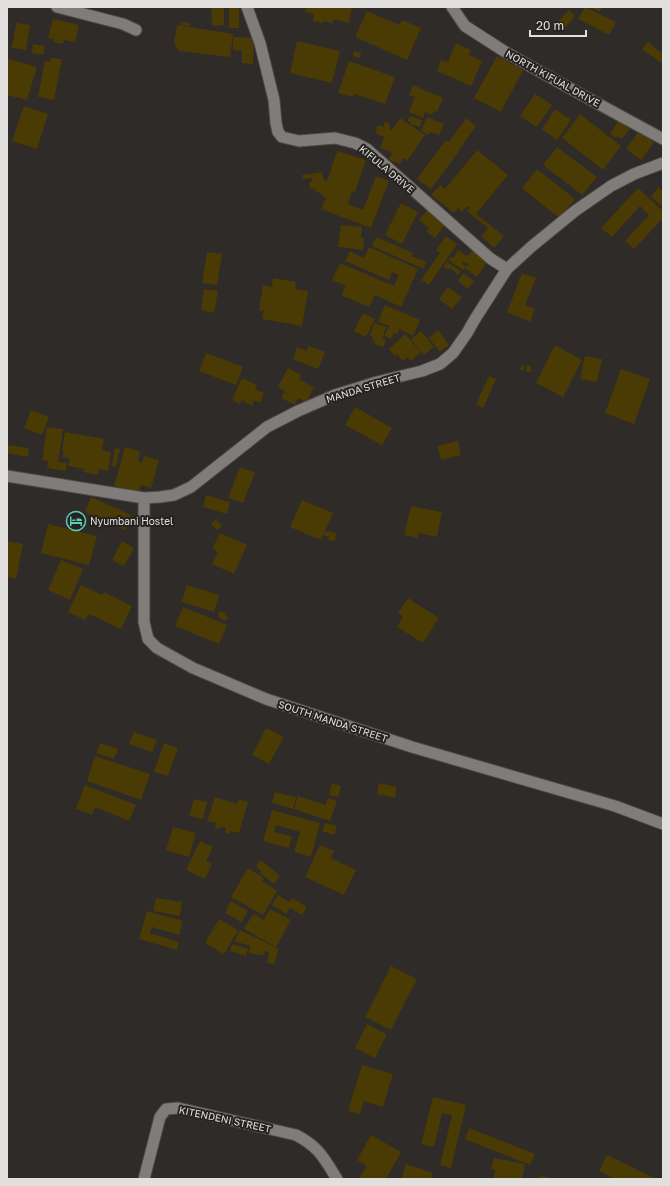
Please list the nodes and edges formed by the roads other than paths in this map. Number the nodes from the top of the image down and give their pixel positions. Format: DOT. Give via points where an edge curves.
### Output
graph roads {
  1 [pos="57,7"];
  2 [pos="247,7"];
  3 [pos="452,7"];
  4 [pos="136,30"];
  5 [pos="663,139"];
  6 [pos="663,163"];
  7 [pos="507,269"];
  8 [pos="7,476"];
  9 [pos="144,498"];
  10 [pos="663,824"];
  11 [pos="144,1179"];
  12 [pos="337,1179"];
  1 -- 4 [label="street" via="123,24"];
  2 -- 7 [label="street, KIFULA DRIVE" via="260,43 274,100 278,132 282,137 299,141 335,138 362,146 491,259"];
  3 -- 5 [label="street, NORTH KIFUAL DRIVE" via="465,26 507,53"];
  6 -- 7 [label="street, MANDA STREET" via="611,186 575,211"];
  7 -- 9 [label="street, MANDA STREET" via="468,334 440,364 335,395 298,411 267,427 191,487 174,495"];
  8 -- 9 [label="street, MANDA STREET"];
  9 -- 10 [label="street, SOUTH MANDA STREET" via="144,622 148,639 157,648 192,668 266,699 412,747 615,806"];
  11 -- 12 [label="street, KITENDENI STREET" via="160,1117 166,1109 178,1108 296,1135 310,1142 322,1155"];
}
